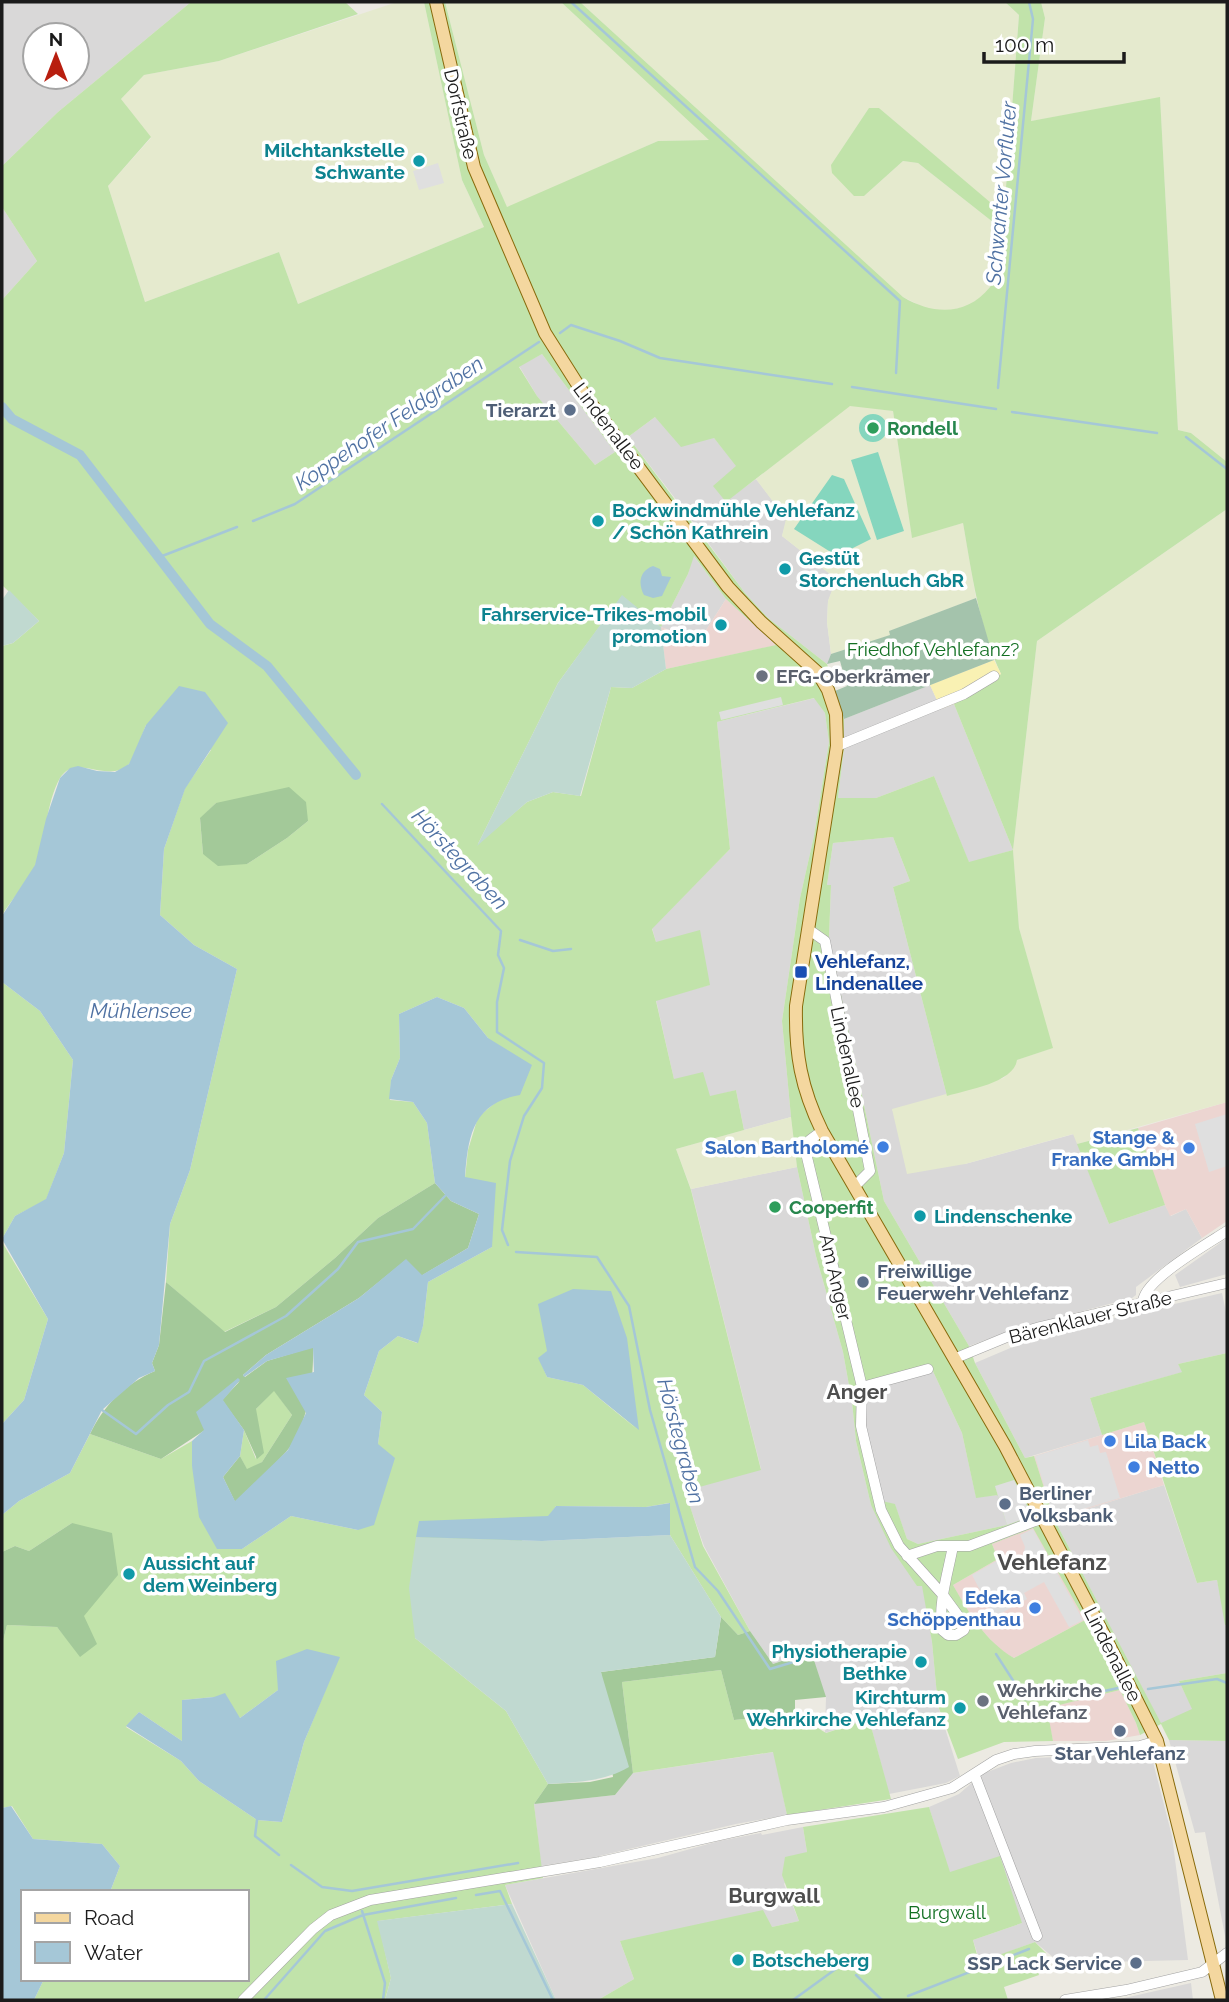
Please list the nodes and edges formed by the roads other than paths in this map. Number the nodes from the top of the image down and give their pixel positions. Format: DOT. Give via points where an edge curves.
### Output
graph roads {
  1 [pos="436,2"];
  2 [pos="498,223"];
  3 [pos="994,676"];
  4 [pos="837,746"];
  5 [pos="808,929"];
  6 [pos="822,1131"];
  7 [pos="854,1188"];
  8 [pos="1227,1231"];
  9 [pos="1227,1283"];
  10 [pos="1143,1302"];
  11 [pos="956,1358"];
  12 [pos="928,1369"];
  13 [pos="862,1387"];
  14 [pos="1043,1518"];
  15 [pos="953,1546"];
  16 [pos="907,1556"];
  17 [pos="1157,1741"];
  18 [pos="975,1776"];
  19 [pos="1037,1936"];
  20 [pos="1227,1953"];
  21 [pos="1212,1964"];
  22 [pos="243,2000"];
  23 [pos="1065,2000"];
  24 [pos="1222,2000"];
  1 -- 2 [label="main road, Dorfstraße" via="474,167"];
  2 -- 4 [label="main road, Lindenallee" via="545,333 583,393 728,587 818,673 836,714"];
  3 -- 4 [label="street" via="964,694"];
  4 -- 5 [label="main road, Lindenallee"];
  5 -- 6 [label="main road, Lindenallee" via="796,1006 796,1040 808,1102"];
  5 -- 7 [label="street, Lindenallee" via="825,941 863,1130 870,1171"];
  6 -- 7 [label="main road, Lindenallee"];
  6 -- 13 [label="street, Am Anger" via="810,1140 806,1153"];
  7 -- 11 [label="main road, Lindenallee"];
  8 -- 10 [label="street" via="1161,1277"];
  9 -- 10 [label="street, Bärenklauer Straße"];
  10 -- 11 [label="street, Bärenklauer Straße" via="1040,1326"];
  11 -- 14 [label="main road, Lindenallee"];
  12 -- 13 [label="street"];
  13 -- 16 [label="street, Am Anger" via="861,1426 881,1510"];
  14 -- 15 [label="street" via="969,1546"];
  14 -- 17 [label="main road, Lindenallee"];
  15 -- 16 [label="street"];
  15 -- 16 [label="street, Am Anger" via="943,1595"];
  17 -- 18 [label="street" via="1014,1754 996,1760"];
  17 -- 21 [label="main road, Lindenallee"];
  18 -- 19 [label="street"];
  18 -- 22 [label="street" via="940,1793 884,1807 787,1820 623,1857 370,1900 331,1915 313,1929"];
  20 -- 21 [label="street"];
  21 -- 23 [label="street" via="1202,1972"];
  21 -- 24 [label="main road, Lindenallee"];
}
